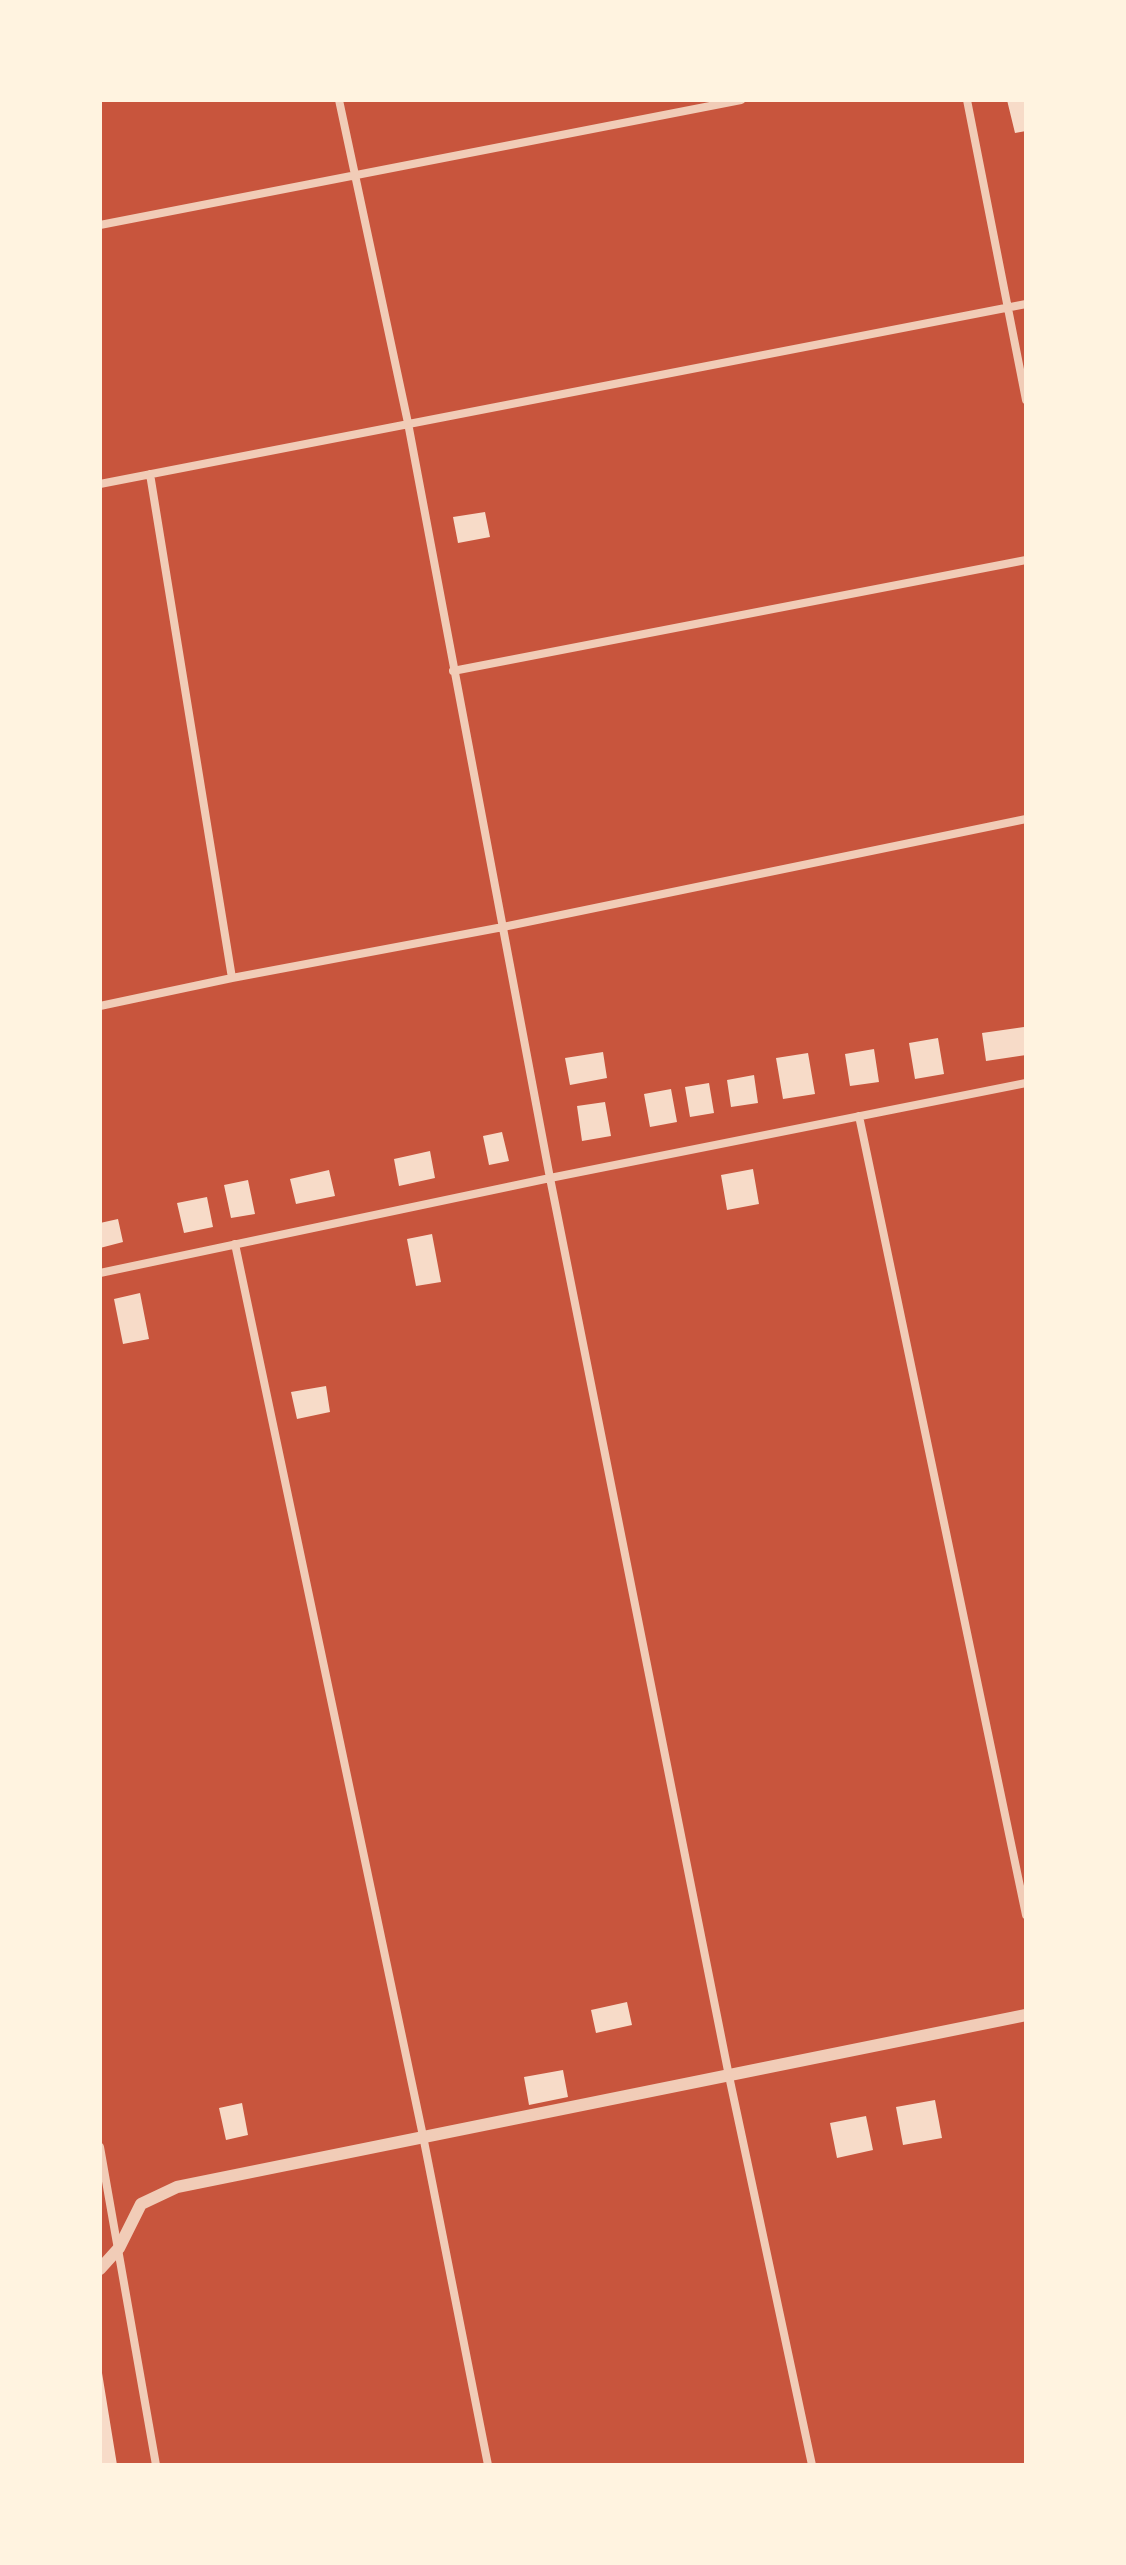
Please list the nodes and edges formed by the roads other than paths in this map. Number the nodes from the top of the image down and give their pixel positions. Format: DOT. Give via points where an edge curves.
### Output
graph roads {
  1 [pos="339,100"];
  2 [pos="741,100"];
  3 [pos="967,100"];
  4 [pos="354,175"];
  5 [pos="100,225"];
  6 [pos="1026,304"];
  7 [pos="1007,308"];
  8 [pos="1026,400"];
  9 [pos="408,423"];
  10 [pos="150,474"];
  11 [pos="100,484"];
  12 [pos="1026,560"];
  13 [pos="453,671"];
  14 [pos="1026,819"];
  15 [pos="503,927"];
  16 [pos="232,978"];
  17 [pos="100,1006"];
  18 [pos="1026,1083"];
  19 [pos="859,1116"];
  20 [pos="550,1178"];
  21 [pos="235,1244"];
  22 [pos="100,1273"];
  23 [pos="1026,1915"];
  24 [pos="1026,2015"];
  25 [pos="729,2076"];
  26 [pos="423,2136"];
  27 [pos="100,2147"];
  28 [pos="119,2248"];
  29 [pos="100,2269"];
  30 [pos="156,2465"];
  31 [pos="488,2465"];
  32 [pos="812,2465"];
  1 -- 4 [label="street"];
  2 -- 4 [label="street"];
  3 -- 7 [label="street"];
  4 -- 5 [label="street"];
  4 -- 9 [label="street"];
  6 -- 7 [label="street"];
  7 -- 8 [label="street"];
  7 -- 9 [label="street"];
  9 -- 10 [label="street"];
  9 -- 13 [label="street"];
  10 -- 11 [label="street"];
  10 -- 16 [label="street"];
  12 -- 13 [label="street"];
  13 -- 15 [label="street"];
  14 -- 15 [label="street"];
  15 -- 16 [label="street"];
  15 -- 20 [label="street"];
  16 -- 17 [label="street"];
  18 -- 19 [label="street"];
  19 -- 20 [label="street"];
  19 -- 23 [label="street"];
  20 -- 21 [label="street"];
  20 -- 25 [label="street"];
  21 -- 22 [label="street"];
  21 -- 26 [label="street"];
  24 -- 25 [label="street"];
  25 -- 26 [label="street"];
  25 -- 32 [label="street"];
  26 -- 28 [label="street" via="177,2187 141,2204"];
  26 -- 31 [label="street"];
  27 -- 28 [label="street"];
  28 -- 29 [label="street"];
  28 -- 30 [label="street"];
}
